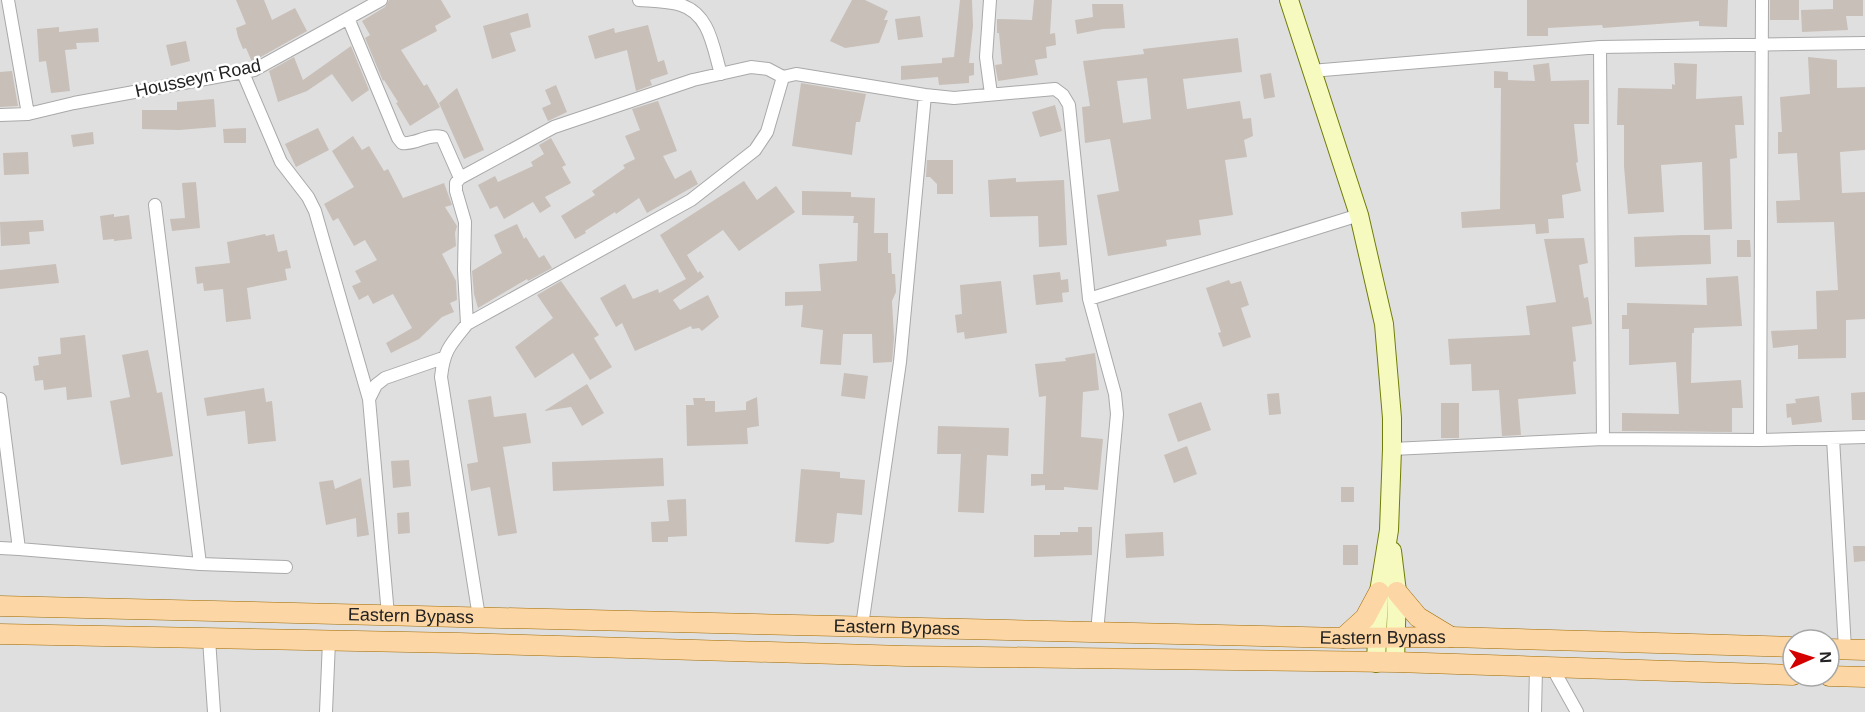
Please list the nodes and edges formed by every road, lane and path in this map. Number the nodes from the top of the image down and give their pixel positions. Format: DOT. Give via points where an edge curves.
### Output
graph roads {
  1 [pos="8,0"];
  2 [pos="381,0"];
  3 [pos="639,0"];
  4 [pos="990,0"];
  5 [pos="1289,0"];
  6 [pos="1762,0"];
  7 [pos="348,18"];
  8 [pos="1865,43"];
  9 [pos="1763,44"];
  10 [pos="1600,47"];
  11 [pos="1311,71"];
  12 [pos="243,73"];
  13 [pos="721,74"];
  14 [pos="783,77"];
  15 [pos="991,94"];
  16 [pos="925,95"];
  17 [pos="28,114"];
  18 [pos="0,115"];
  19 [pos="460,178"];
  20 [pos="155,206"];
  21 [pos="1359,215"];
  22 [pos="1089,299"];
  23 [pos="467,324"];
  24 [pos="443,358"];
  25 [pos="0,399"];
  26 [pos="369,399"];
  27 [pos="1865,437"];
  28 [pos="1833,438"];
  29 [pos="1603,439"];
  30 [pos="1760,440"];
  31 [pos="1392,449"];
  32 [pos="0,548"];
  33 [pos="19,549"];
  34 [pos="200,564"];
  35 [pos="286,567"];
  36 [pos="1388,592"];
  37 [pos="0,606"];
  38 [pos="388,615"];
  39 [pos="479,617"];
  40 [pos="862,626"];
  41 [pos="1837,628"];
  42 [pos="1097,632"];
  43 [pos="0,634"];
  44 [pos="1451,637"];
  45 [pos="1343,638"];
  46 [pos="1386,638"];
  47 [pos="209,639"];
  48 [pos="329,641"];
  49 [pos="1781,647"];
  50 [pos="1841,649"];
  51 [pos="1865,650"];
  52 [pos="1385,663"];
  53 [pos="1545,668"];
  54 [pos="1781,675"];
  55 [pos="1841,676"];
  56 [pos="1865,677"];
  57 [pos="214,712"];
  58 [pos="326,712"];
  59 [pos="1535,712"];
  60 [pos="1576,712"];
  1 -- 17 [label="street"];
  2 -- 7 [label="street, Housseyn Road"];
  3 -- 13 [label="street" via="680,4 694,10 703,19"];
  4 -- 15 [label="street" via="986,57"];
  5 -- 11 [label="street"];
  6 -- 9 [label="street"];
  7 -- 12 [label="street, Housseyn Road" via="264,66"];
  7 -- 19 [label="street" via="398,138 410,144 435,135 442,137"];
  8 -- 9 [label="street"];
  9 -- 10 [label="street"];
  9 -- 30 [label="street"];
  10 -- 11 [label="street"];
  10 -- 29 [label="street"];
  11 -- 21 [label="street"];
  12 -- 17 [label="street, Housseyn Road"];
  12 -- 26 [label="street" via="281,162 315,211"];
  13 -- 14 [label="street" via="752,67 768,69"];
  13 -- 19 [label="street" via="554,127"];
  14 -- 16 [label="street" via="796,74"];
  14 -- 23 [label="street" via="768,132 755,150 691,200"];
  15 -- 16 [label="street" via="954,98"];
  15 -- 22 [label="street" via="1055,89 1069,105"];
  16 -- 40 [label="street" via="900,362"];
  17 -- 18 [label="street, Housseyn Road"];
  19 -- 23 [label="street" via="456,191 465,222"];
  20 -- 34 [label="street"];
  21 -- 22 [label="street"];
  21 -- 31 [label="street" via="1384,324"];
  22 -- 42 [label="street" via="1117,414"];
  23 -- 24 [label="street"];
  24 -- 26 [label="street" via="385,378"];
  24 -- 39 [label="street" via="441,377"];
  25 -- 33 [label="street"];
  26 -- 38 [label="street"];
  27 -- 28 [label="street"];
  28 -- 30 [label="street"];
  28 -- 41 [label="street"];
  29 -- 30 [label="street"];
  29 -- 31 [label="street"];
  31 -- 36 [label="street"];
  32 -- 33 [label="street"];
  33 -- 34 [label="street"];
  34 -- 35 [label="street"];
  36 -- 44 [label="main road"];
  36 -- 45 [label="main road"];
  36 -- 46 [label="street"];
  37 -- 38 [label="main road, Eastern Bypass"];
  38 -- 39 [label="main road, Eastern Bypass"];
  39 -- 40 [label="main road, Eastern Bypass"];
  40 -- 42 [label="main road, Eastern Bypass"];
  42 -- 45 [label="main road, Eastern Bypass"];
  43 -- 47 [label="main road, Eastern Bypass"];
  44 -- 46 [label="main road, Eastern Bypass"];
  44 -- 49 [label="main road, Eastern Bypass"];
  45 -- 46 [label="main road, Eastern Bypass"];
  46 -- 52 [label="street"];
  47 -- 48 [label="main road, Eastern Bypass"];
  47 -- 57 [label="street"];
  48 -- 52 [label="main road, Eastern Bypass"];
  48 -- 58 [label="street"];
  50 -- 51 [label="main road"];
  52 -- 53 [label="main road, Eastern Bypass"];
  53 -- 54 [label="main road, Eastern Bypass"];
  53 -- 59 [label="street"];
  53 -- 60 [label="street"];
  55 -- 56 [label="main road"];
}
